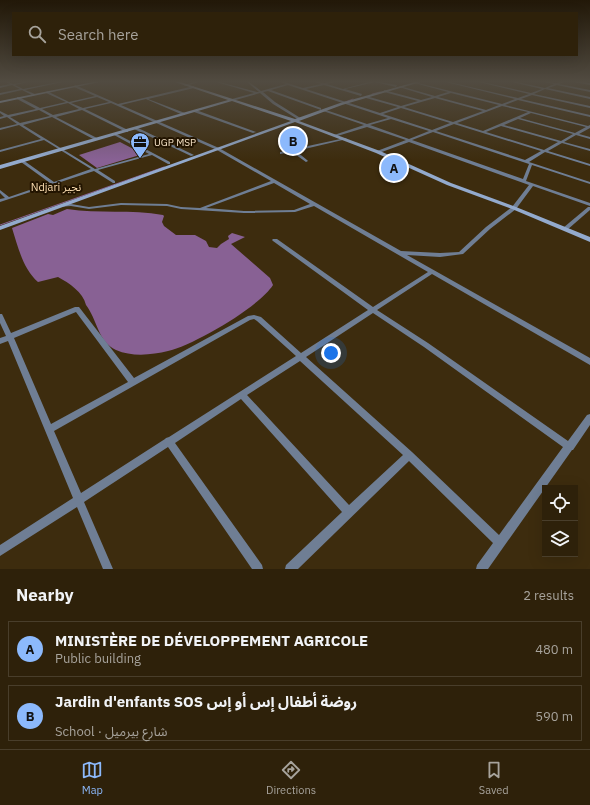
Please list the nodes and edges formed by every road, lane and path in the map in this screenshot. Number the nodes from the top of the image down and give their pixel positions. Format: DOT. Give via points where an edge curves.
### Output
graph roads {
  1 [pos="36,108"];
  2 [pos="46,108"];
  3 [pos="77,108"];
  4 [pos="91,108"];
  5 [pos="124,108"];
  6 [pos="169,108"];
  7 [pos="207,108"];
  8 [pos="258,108"];
  9 [pos="279,108"];
  10 [pos="315,108"];
  11 [pos="328,108"];
  12 [pos="360,108"];
  13 [pos="402,108"];
  14 [pos="473,108"];
  15 [pos="495,108"];
  16 [pos="513,108"];
  17 [pos="554,108"];
  18 [pos="39,109"];
  19 [pos="82,110"];
  20 [pos="322,110"];
  21 [pos="195,111"];
  22 [pos="486,111"];
  23 [pos="0,112"];
  24 [pos="531,112"];
  25 [pos="184,114"];
  26 [pos="380,114"];
  27 [pos="7,116"];
  28 [pos="590,116"];
  29 [pos="53,117"];
  30 [pos="0,118"];
  31 [pos="390,118"];
  32 [pos="518,118"];
  33 [pos="295,119"];
  34 [pos="156,122"];
  35 [pos="454,123"];
  36 [pos="20,124"];
  37 [pos="367,125"];
  38 [pos="502,125"];
  39 [pos="590,127"];
  40 [pos="135,128"];
  41 [pos="0,129"];
  42 [pos="127,130"];
  43 [pos="254,132"];
  44 [pos="433,132"];
  45 [pos="484,132"];
  46 [pos="115,134"];
  47 [pos="576,134"];
  48 [pos="335,136"];
  49 [pos="590,138"];
  50 [pos="44,139"];
  51 [pos="96,139"];
  52 [pos="279,139"];
  53 [pos="345,139"];
  54 [pos="409,140"];
  55 [pos="562,142"];
  56 [pos="0,146"];
  57 [pos="216,148"];
  58 [pos="6,150"];
  59 [pos="60,150"];
  60 [pos="293,150"];
  61 [pos="590,150"];
  62 [pos="0,151"];
  63 [pos="545,151"];
  64 [pos="378,152"];
  65 [pos="281,153"];
  66 [pos="153,154"];
  67 [pos="192,154"];
  68 [pos="306,160"];
  69 [pos="22,161"];
  70 [pos="524,162"];
  71 [pos="169,163"];
  72 [pos="531,164"];
  73 [pos="590,165"];
  74 [pos="0,167"];
  75 [pos="94,170"];
  76 [pos="275,181"];
  77 [pos="524,181"];
  78 [pos="114,182"];
  79 [pos="53,183"];
  80 [pos="590,183"];
  81 [pos="532,185"];
  82 [pos="0,191"];
  83 [pos="8,198"];
  84 [pos="0,201"];
  85 [pos="314,204"];
  86 [pos="590,205"];
  87 [pos="60,206"];
  88 [pos="201,208"];
  89 [pos="514,208"];
  90 [pos="590,208"];
  91 [pos="0,223"];
  92 [pos="0,228"];
  93 [pos="565,229"];
  94 [pos="275,240"];
  95 [pos="590,240"];
  96 [pos="399,253"];
  97 [pos="432,272"];
  98 [pos="372,310"];
  99 [pos="0,316"];
  100 [pos="10,337"];
  101 [pos="0,341"];
  102 [pos="301,357"];
  103 [pos="590,362"];
  104 [pos="133,383"];
  105 [pos="242,395"];
  106 [pos="590,418"];
  107 [pos="50,429"];
  108 [pos="169,441"];
  109 [pos="570,447"];
  110 [pos="409,455"];
  111 [pos="78,501"];
  112 [pos="349,512"];
  113 [pos="500,543"];
  114 [pos="0,551"];
  115 [pos="108,569"];
  116 [pos="258,569"];
  117 [pos="290,569"];
  118 [pos="481,569"];
  1 -- 18 [label="street"];
  2 -- 18 [label="street"];
  3 -- 19 [label="street"];
  4 -- 19 [label="street"];
  5 -- 34 [label="street"];
  6 -- 25 [label="street"];
  7 -- 21 [label="street"];
  8 -- 33 [label="street"];
  9 -- 33 [label="street"];
  10 -- 20 [label="street"];
  11 -- 20 [label="street"];
  12 -- 26 [label="street"];
  13 -- 26 [label="street"];
  13 -- 35 [label="street"];
  14 -- 22 [label="street"];
  15 -- 22 [label="street"];
  16 -- 24 [label="street"];
  17 -- 28 [label="street"];
  18 -- 27 [label="street"];
  18 -- 29 [label="street"];
  19 -- 29 [label="street"];
  19 -- 42 [label="street"];
  20 -- 33 [label="street"];
  20 -- 37 [label="street"];
  21 -- 25 [label="street"];
  21 -- 43 [label="street"];
  22 -- 35 [label="street"];
  23 -- 27 [label="street"];
  24 -- 32 [label="street"];
  24 -- 39 [label="street"];
  25 -- 34 [label="street"];
  26 -- 31 [label="street"];
  27 -- 30 [label="street"];
  27 -- 36 [label="street"];
  29 -- 36 [label="street"];
  29 -- 51 [label="street"];
  31 -- 37 [label="street"];
  31 -- 44 [label="street"];
  32 -- 38 [label="street"];
  32 -- 47 [label="street"];
  33 -- 43 [label="street"];
  33 -- 48 [label="street"];
  33 -- 57 [label="street"];
  34 -- 40 [label="street"];
  34 -- 57 [label="street"];
  35 -- 44 [label="street"];
  35 -- 45 [label="street"];
  36 -- 41 [label="street"];
  36 -- 50 [label="street"];
  37 -- 48 [label="street"];
  37 -- 54 [label="street"];
  38 -- 45 [label="street"];
  38 -- 55 [label="street"];
  39 -- 47 [label="street"];
  40 -- 42 [label="street"];
  40 -- 67 [label="street"];
  42 -- 46 [label="street"];
  43 -- 57 [label="street"];
  44 -- 54 [label="street"];
  44 -- 70 [label="street"];
  45 -- 63 [label="street"];
  46 -- 51 [label="street"];
  46 -- 66 [label="street"];
  47 -- 49 [label="street"];
  47 -- 55 [label="street"];
  48 -- 53 [label="street"];
  50 -- 58 [label="street"];
  50 -- 59 [label="street"];
  51 -- 59 [label="street"];
  52 -- 60 [label="street"];
  53 -- 60 [label="street"];
  53 -- 64 [label="street"];
  54 -- 64 [label="street"];
  54 -- 77 [label="street"];
  55 -- 61 [label="street"];
  55 -- 63 [label="street"];
  56 -- 58 [label="street"];
  57 -- 67 [label="street"];
  57 -- 76 [label="street"];
  57 -- 87 [label="street"];
  58 -- 62 [label="street"];
  59 -- 69 [label="street"];
  59 -- 75 [label="street"];
  60 -- 65 [label="street"];
  60 -- 68 [label="street"];
  63 -- 70 [label="street"];
  63 -- 73 [label="street"];
  64 -- 89 [label="street" via="449,184"];
  66 -- 71 [label="street"];
  66 -- 75 [label="street"];
  67 -- 71 [label="street"];
  69 -- 74 [label="street"];
  69 -- 79 [label="street"];
  70 -- 72 [label="street"];
  71 -- 78 [label="street"];
  72 -- 77 [label="street"];
  72 -- 80 [label="street"];
  75 -- 78 [label="street"];
  75 -- 79 [label="street"];
  76 -- 85 [label="street"];
  76 -- 88 [label="street"];
  77 -- 81 [label="street"];
  78 -- 91 [label="street"];
  79 -- 83 [label="street"];
  81 -- 86 [label="street"];
  81 -- 89 [label="street"];
  82 -- 83 [label="street"];
  83 -- 84 [label="street"];
  85 -- 88 [label="street" via="291,211 244,212"];
  85 -- 96 [label="street"];
  87 -- 88 [label="street" via="89,208 120,204"];
  87 -- 92 [label="street"];
  89 -- 93 [label="street"];
  89 -- 96 [label="street" via="461,253"];
  90 -- 93 [label="street"];
  93 -- 95 [label="street"];
  94 -- 98 [label="street"];
  96 -- 97 [label="street"];
  97 -- 98 [label="street"];
  97 -- 103 [label="street"];
  98 -- 102 [label="street"];
  98 -- 109 [label="street"];
  99 -- 100 [label="street"];
  100 -- 101 [label="street"];
  100 -- 104 [label="street" via="77,309"];
  100 -- 107 [label="street"];
  102 -- 104 [label="street" via="254,317"];
  102 -- 105 [label="street"];
  102 -- 110 [label="street"];
  104 -- 107 [label="street"];
  105 -- 108 [label="street"];
  105 -- 112 [label="street"];
  106 -- 109 [label="street"];
  107 -- 111 [label="street"];
  108 -- 111 [label="street"];
  108 -- 116 [label="street"];
  109 -- 113 [label="street"];
  110 -- 112 [label="street"];
  110 -- 113 [label="street"];
  111 -- 114 [label="street"];
  111 -- 115 [label="street"];
  112 -- 117 [label="street"];
  113 -- 118 [label="street"];
}
